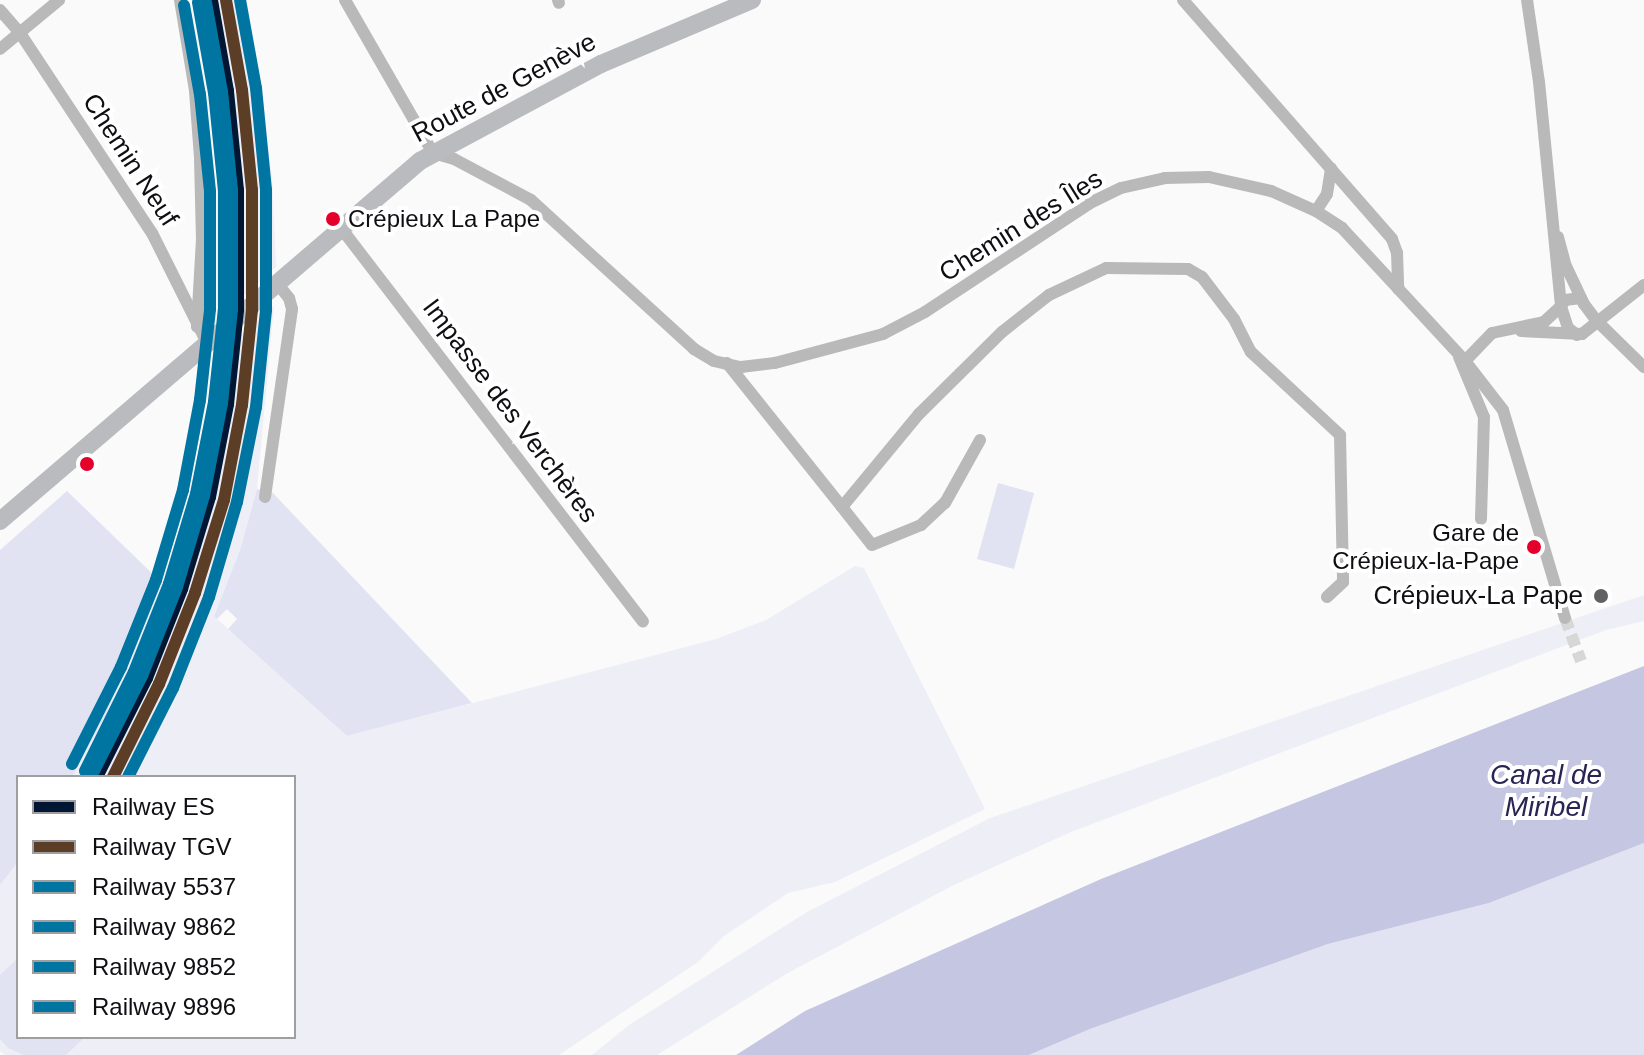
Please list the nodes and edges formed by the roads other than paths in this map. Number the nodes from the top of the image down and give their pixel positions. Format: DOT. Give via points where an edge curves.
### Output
graph roads {
  1 [pos="59,0"];
  2 [pos="180,0"];
  3 [pos="345,0"];
  4 [pos="752,0"];
  5 [pos="1183,0"];
  6 [pos="1527,0"];
  7 [pos="0,10"];
  8 [pos="20,33"];
  9 [pos="0,49"];
  10 [pos="433,153"];
  11 [pos="1331,168"];
  12 [pos="1316,211"];
  13 [pos="1555,226"];
  14 [pos="341,228"];
  15 [pos="277,283"];
  16 [pos="1644,285"];
  17 [pos="1398,289"];
  18 [pos="1581,298"];
  19 [pos="1561,306"];
  20 [pos="1597,321"];
  21 [pos="1513,329"];
  22 [pos="1577,335"];
  23 [pos="202,336"];
  24 [pos="1462,358"];
  25 [pos="727,363"];
  26 [pos="1644,367"];
  27 [pos="980,440"];
  28 [pos="265,497"];
  29 [pos="842,507"];
  30 [pos="6,517"];
  31 [pos="1481,519"];
  32 [pos="0,528"];
  33 [pos="1327,597"];
  34 [pos="1565,618"];
  35 [pos="643,622"];
  1 -- 8 [label="street"];
  2 -- 23 [label="street" via="200,158"];
  3 -- 10 [label="street"];
  4 -- 10 [label="main road, Route de Genève" via="601,64"];
  5 -- 11 [label="street"];
  6 -- 13 [label="street"];
  7 -- 8 [label="street, Chemin Neuf"];
  8 -- 9 [label="street"];
  8 -- 23 [label="street, Chemin Neuf" via="164,253"];
  10 -- 14 [label="main road, Route de Genève"];
  10 -- 25 [label="street, Chemin des Îles" via="531,200 694,349"];
  11 -- 12 [label="street" via="1327,194"];
  11 -- 17 [label="street" via="1392,239"];
  12 -- 17 [label="street, Chemin des Îles" via="1342,228"];
  12 -- 25 [label="street, Chemin des Îles" via="1271,191 1209,177 1165,178 1121,188 883,334 775,363"];
  13 -- 18 [label="street"];
  13 -- 19 [label="street"];
  14 -- 15 [label="main road, Route de Genève"];
  14 -- 35 [label="street, Impasse des Verchères"];
  15 -- 23 [label="main road, Route de Genève"];
  15 -- 28 [label="street" via="292,309"];
  16 -- 20 [label="street"];
  17 -- 24 [label="street, Chemin des Îles"];
  18 -- 19 [label="street" via="1565,300"];
  18 -- 20 [label="street"];
  19 -- 21 [label="street" via="1544,322"];
  19 -- 22 [label="street" via="1568,328"];
  20 -- 22 [label="street"];
  20 -- 26 [label="street"];
  21 -- 22 [label="street"];
  21 -- 24 [label="street" via="1492,333"];
  23 -- 30 [label="main road, Route de Genève"];
  24 -- 31 [label="street" via="1464,375 1484,417"];
  24 -- 34 [label="street, Chemin des Îles" via="1503,410"];
  25 -- 29 [label="street"];
  27 -- 29 [label="street" via="945,503 921,525 872,545"];
  29 -- 33 [label="street" via="919,414 1002,332 1049,295 1106,268 1188,269 1202,277 1234,319 1251,352 1340,435 1343,582"];
  30 -- 32 [label="main road, Route de Genève"];
}
